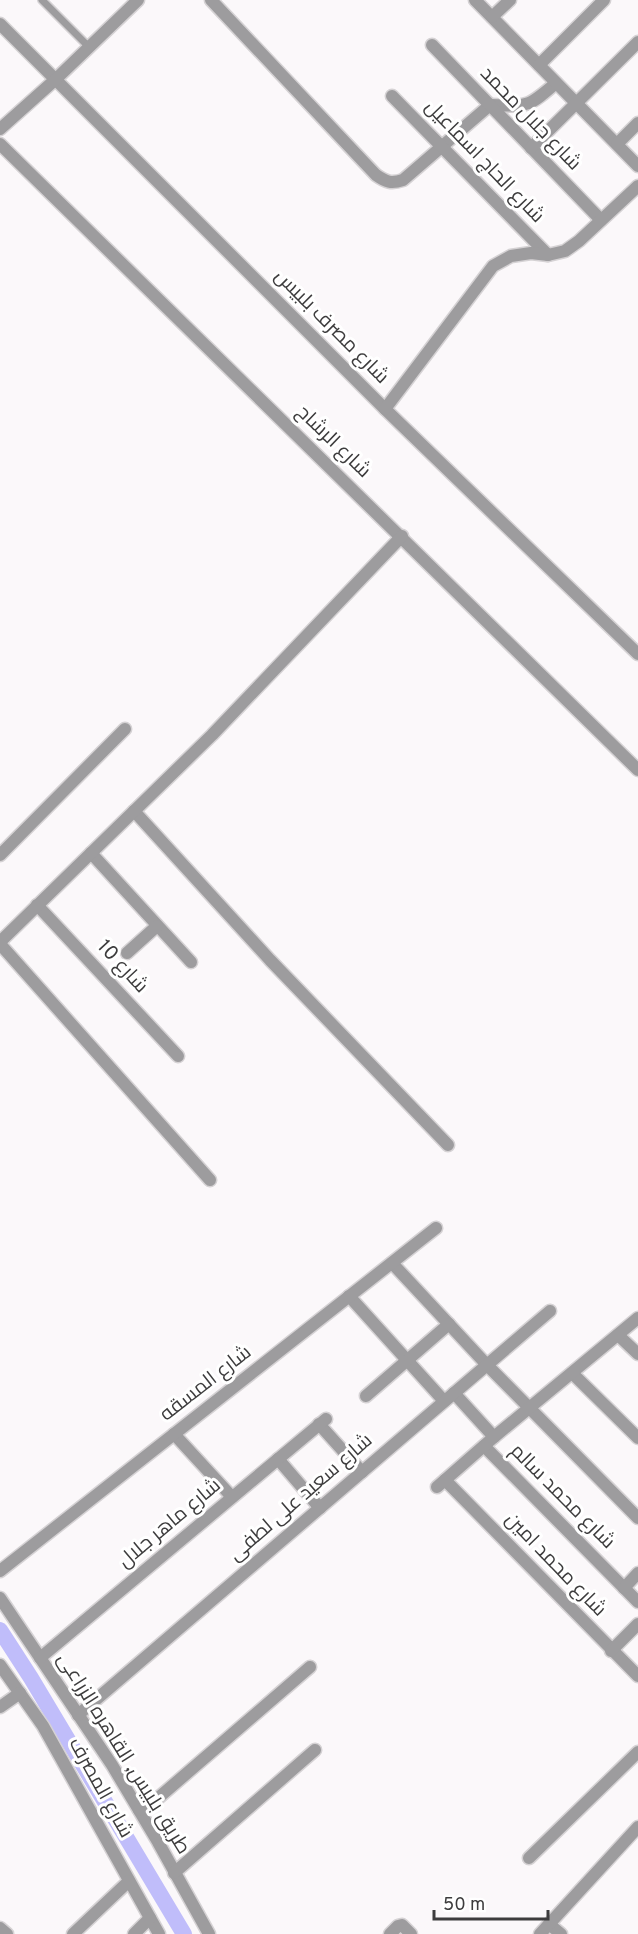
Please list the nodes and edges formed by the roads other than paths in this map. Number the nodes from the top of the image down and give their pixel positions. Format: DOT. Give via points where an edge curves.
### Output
graph roads {
  1 [pos="42,0"];
  2 [pos="138,0"];
  3 [pos="211,0"];
  4 [pos="475,0"];
  5 [pos="510,0"];
  6 [pos="604,0"];
  7 [pos="492,17"];
  8 [pos="0,24"];
  9 [pos="638,42"];
  10 [pos="432,45"];
  11 [pos="89,47"];
  12 [pos="538,65"];
  13 [pos="56,79"];
  14 [pos="556,83"];
  15 [pos="392,96"];
  16 [pos="576,103"];
  17 [pos="490,105"];
  18 [pos="638,123"];
  19 [pos="4,126"];
  20 [pos="0,144"];
  21 [pos="617,144"];
  22 [pos="441,146"];
  23 [pos="531,148"];
  24 [pos="638,166"];
  25 [pos="638,186"];
  26 [pos="601,220"];
  27 [pos="548,255"];
  28 [pos="385,409"];
  29 [pos="402,536"];
  30 [pos="638,654"];
  31 [pos="125,729"];
  32 [pos="638,770"];
  33 [pos="134,811"];
  34 [pos="91,853"];
  35 [pos="0,855"];
  36 [pos="37,905"];
  37 [pos="157,926"];
  38 [pos="0,943"];
  39 [pos="127,953"];
  40 [pos="191,962"];
  41 [pos="178,1056"];
  42 [pos="448,1145"];
  43 [pos="210,1180"];
  44 [pos="436,1228"];
  45 [pos="392,1263"];
  46 [pos="349,1296"];
  47 [pos="550,1311"];
  48 [pos="638,1318"];
  49 [pos="449,1324"];
  50 [pos="618,1335"];
  51 [pos="638,1354"];
  52 [pos="407,1361"];
  53 [pos="487,1365"];
  54 [pos="572,1373"];
  55 [pos="366,1396"];
  56 [pos="449,1397"];
  57 [pos="529,1408"];
  58 [pos="174,1434"];
  59 [pos="494,1437"];
  60 [pos="638,1438"];
  61 [pos="484,1446"];
  62 [pos="278,1459"];
  63 [pos="362,1472"];
  64 [pos="232,1497"];
  65 [pos="320,1508"];
  66 [pos="638,1518"];
  67 [pos="0,1571"];
  68 [pos="638,1573"];
  69 [pos="624,1588"];
  70 [pos="0,1598"];
  71 [pos="638,1602"];
  72 [pos="638,1624"];
  73 [pos="611,1651"];
  74 [pos="40,1658"];
  75 [pos="0,1665"];
  76 [pos="310,1666"];
  77 [pos="638,1676"];
  78 [pos="20,1693"];
  79 [pos="0,1707"];
  80 [pos="78,1715"];
  81 [pos="315,1750"];
  82 [pos="638,1752"];
  83 [pos="139,1810"];
  84 [pos="638,1827"];
  85 [pos="529,1858"];
  86 [pos="174,1873"];
  87 [pos="129,1881"];
  88 [pos="150,1918"];
  89 [pos="549,1924"];
  90 [pos="0,1928"];
  91 [pos="394,1930"];
  92 [pos="7,1934"];
  93 [pos="73,1934"];
  94 [pos="134,1934"];
  95 [pos="159,1934"];
  96 [pos="209,1934"];
  97 [pos="411,1934"];
  98 [pos="540,1934"];
  99 [pos="561,1934"];
  1 -- 11 [label="lane"];
  2 -- 11 [label="street"];
  3 -- 22 [label="street" via="386,182 403,180"];
  4 -- 7 [label="street"];
  5 -- 7 [label="street"];
  6 -- 12 [label="street"];
  7 -- 12 [label="street"];
  8 -- 13 [label="street, شارع مصرف بلبيس"];
  9 -- 16 [label="street"];
  10 -- 17 [label="street, شارع جلال محمد"];
  11 -- 13 [label="street"];
  12 -- 14 [label="street"];
  13 -- 19 [label="street"];
  13 -- 28 [label="street, شارع مصرف بلبيس"];
  14 -- 16 [label="street"];
  14 -- 17 [label="street" via="524,106"];
  15 -- 22 [label="street, شارع الحاج اسماعيل"];
  16 -- 21 [label="street"];
  16 -- 23 [label="street"];
  17 -- 22 [label="street"];
  17 -- 23 [label="street, شارع جلال محمد"];
  18 -- 21 [label="street"];
  20 -- 29 [label="street, شارع الرشاح"];
  21 -- 24 [label="street"];
  22 -- 27 [label="street, شارع الحاج اسماعيل"];
  23 -- 26 [label="street, شارع جلال محمد"];
  25 -- 26 [label="street"];
  26 -- 27 [label="street" via="565,251"];
  27 -- 28 [label="street" via="511,256 493,266"];
  28 -- 30 [label="street, شارع مصرف بلبيس"];
  29 -- 32 [label="street, شارع الرشاح"];
  29 -- 33 [label="street"];
  31 -- 35 [label="street"];
  33 -- 34 [label="street"];
  33 -- 42 [label="street"];
  34 -- 36 [label="street"];
  34 -- 37 [label="street"];
  36 -- 38 [label="street"];
  36 -- 41 [label="street, شارع 10"];
  37 -- 39 [label="street"];
  37 -- 40 [label="street"];
  38 -- 43 [label="street"];
  44 -- 45 [label="street, شارع المسقه"];
  45 -- 46 [label="street, شارع المسقه"];
  45 -- 49 [label="street"];
  46 -- 52 [label="street"];
  46 -- 58 [label="street, شارع المسقه"];
  47 -- 53 [label="street, شارع سعيد على لطفى"];
  48 -- 50 [label="street"];
  49 -- 52 [label="street"];
  49 -- 53 [label="street"];
  50 -- 51 [label="street"];
  50 -- 54 [label="street"];
  52 -- 55 [label="street"];
  52 -- 56 [label="street"];
  53 -- 56 [label="street, شارع سعيد على لطفى"];
  53 -- 57 [label="street"];
  54 -- 57 [label="street"];
  54 -- 60 [label="street"];
  56 -- 59 [label="street"];
  56 -- 63 [label="street, شارع سعيد على لطفى"];
  57 -- 59 [label="street"];
  57 -- 66 [label="street"];
  58 -- 64 [label="street"];
  58 -- 67 [label="street, شارع المسقه"];
  59 -- 61 [label="street"];
  61 -- 69 [label="street, شارع محمد سالم"];
  61 -- 73 [label="street, شارع محمد امين" via="441,1483"];
  62 -- 63 [label="street, شارع ماهر جلال" via="322,1422"];
  62 -- 64 [label="street, شارع ماهر جلال"];
  62 -- 65 [label="street"];
  63 -- 65 [label="street, شارع سعيد على لطفى"];
  64 -- 74 [label="street, شارع ماهر جلال"];
  65 -- 80 [label="street, شارع سعيد على لطفى"];
  68 -- 69 [label="street"];
  69 -- 71 [label="street, شارع محمد سالم"];
  70 -- 74 [label="street, طريق بلبيس, القاهره الزراعى"];
  72 -- 73 [label="street"];
  73 -- 77 [label="street, شارع محمد امين"];
  74 -- 80 [label="street, طريق بلبيس, القاهره الزراعى"];
  75 -- 78 [label="street, شارع المصرف"];
  76 -- 83 [label="street" via="150,1805"];
  78 -- 79 [label="street"];
  78 -- 87 [label="street, شارع المصرف" via="48,1735"];
  80 -- 83 [label="street, طريق بلبيس, القاهره الزراعى"];
  81 -- 86 [label="street"];
  82 -- 85 [label="street"];
  83 -- 86 [label="street, طريق بلبيس, القاهره الزراعى"];
  84 -- 89 [label="street"];
  86 -- 96 [label="street, طريق بلبيس, القاهره الزراعى"];
  87 -- 88 [label="street, شارع المصرف"];
  87 -- 93 [label="street"];
  88 -- 94 [label="street"];
  88 -- 95 [label="street, شارع المصرف"];
  89 -- 98 [label="street"];
  89 -- 99 [label="street"];
  90 -- 92 [label="street"];
  91 -- 97 [label="street" via="403,1926"];
}
